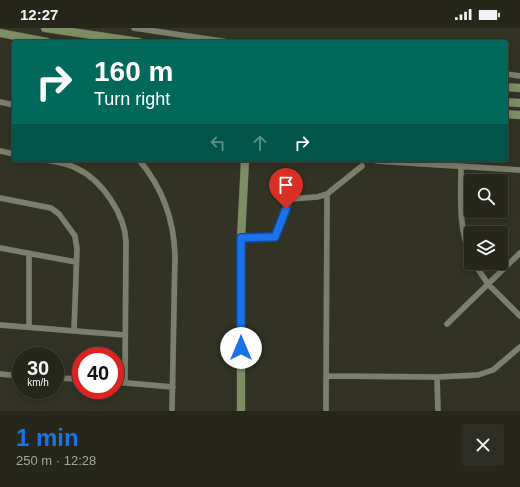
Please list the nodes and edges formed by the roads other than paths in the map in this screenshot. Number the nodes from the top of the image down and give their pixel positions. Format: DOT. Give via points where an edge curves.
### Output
graph roads {
  1 [pos="45,28"];
  2 [pos="134,28"];
  3 [pos="78,31"];
  4 [pos="0,33"];
  5 [pos="37,40"];
  6 [pos="128,40"];
  7 [pos="215,40"];
  8 [pos="508,74"];
  9 [pos="520,76"];
  10 [pos="508,87"];
  11 [pos="520,88"];
  12 [pos="0,102"];
  13 [pos="508,102"];
  14 [pos="520,103"];
  15 [pos="12,105"];
  16 [pos="508,114"];
  17 [pos="520,116"];
  18 [pos="0,151"];
  19 [pos="12,154"];
  20 [pos="54,162"];
  21 [pos="140,162"];
  22 [pos="245,162"];
  23 [pos="391,162"];
  24 [pos="362,166"];
  25 [pos="461,167"];
  26 [pos="520,170"];
  27 [pos="327,194"];
  28 [pos="0,198"];
  29 [pos="464,236"];
  30 [pos="241,238"];
  31 [pos="0,248"];
  32 [pos="520,253"];
  33 [pos="29,254"];
  34 [pos="76,262"];
  35 [pos="479,270"];
  36 [pos="488,284"];
  37 [pos="520,316"];
  38 [pos="448,324"];
  39 [pos="0,325"];
  40 [pos="29,327"];
  41 [pos="74,331"];
  42 [pos="125,335"];
  43 [pos="520,347"];
  44 [pos="0,374"];
  45 [pos="12,375"];
  46 [pos="326,376"];
  47 [pos="437,377"];
  48 [pos="125,383"];
  49 [pos="173,387"];
  50 [pos="172,411"];
  51 [pos="241,411"];
  52 [pos="326,411"];
  53 [pos="438,411"];
  1 -- 3 [label="street"];
  2 -- 7 [label="street"];
  3 -- 6 [label="street"];
  4 -- 5 [label="street"];
  8 -- 9 [label="street"];
  10 -- 11 [label="street"];
  12 -- 15 [label="street"];
  13 -- 14 [label="street"];
  16 -- 17 [label="street"];
  18 -- 19 [label="street"];
  20 -- 42 [label="street" via="71,166 86,174 120,214 126,236"];
  21 -- 49 [label="street" via="163,197 174,236"];
  22 -- 30 [label="street"];
  23 -- 25 [label="street"];
  24 -- 27 [label="street"];
  25 -- 26 [label="street"];
  25 -- 29 [label="street" via="461,218"];
  27 -- 30 [label="street" via="289,200 275,237"];
  27 -- 46 [label="street"];
  28 -- 34 [label="street" via="46,207 56,212 75,236"];
  30 -- 51 [label="street"];
  31 -- 33 [label="street"];
  32 -- 36 [label="street"];
  33 -- 34 [label="street"];
  33 -- 40 [label="street"];
  34 -- 41 [label="street"];
  35 -- 36 [label="street"];
  36 -- 37 [label="street"];
  36 -- 38 [label="street"];
  39 -- 40 [label="street"];
  40 -- 41 [label="street"];
  41 -- 42 [label="street"];
  42 -- 48 [label="street"];
  43 -- 47 [label="street" via="500,365 485,373"];
  44 -- 45 [label="street"];
  46 -- 47 [label="street"];
  46 -- 52 [label="street"];
  47 -- 53 [label="street"];
  48 -- 49 [label="street"];
  49 -- 50 [label="street"];
}
